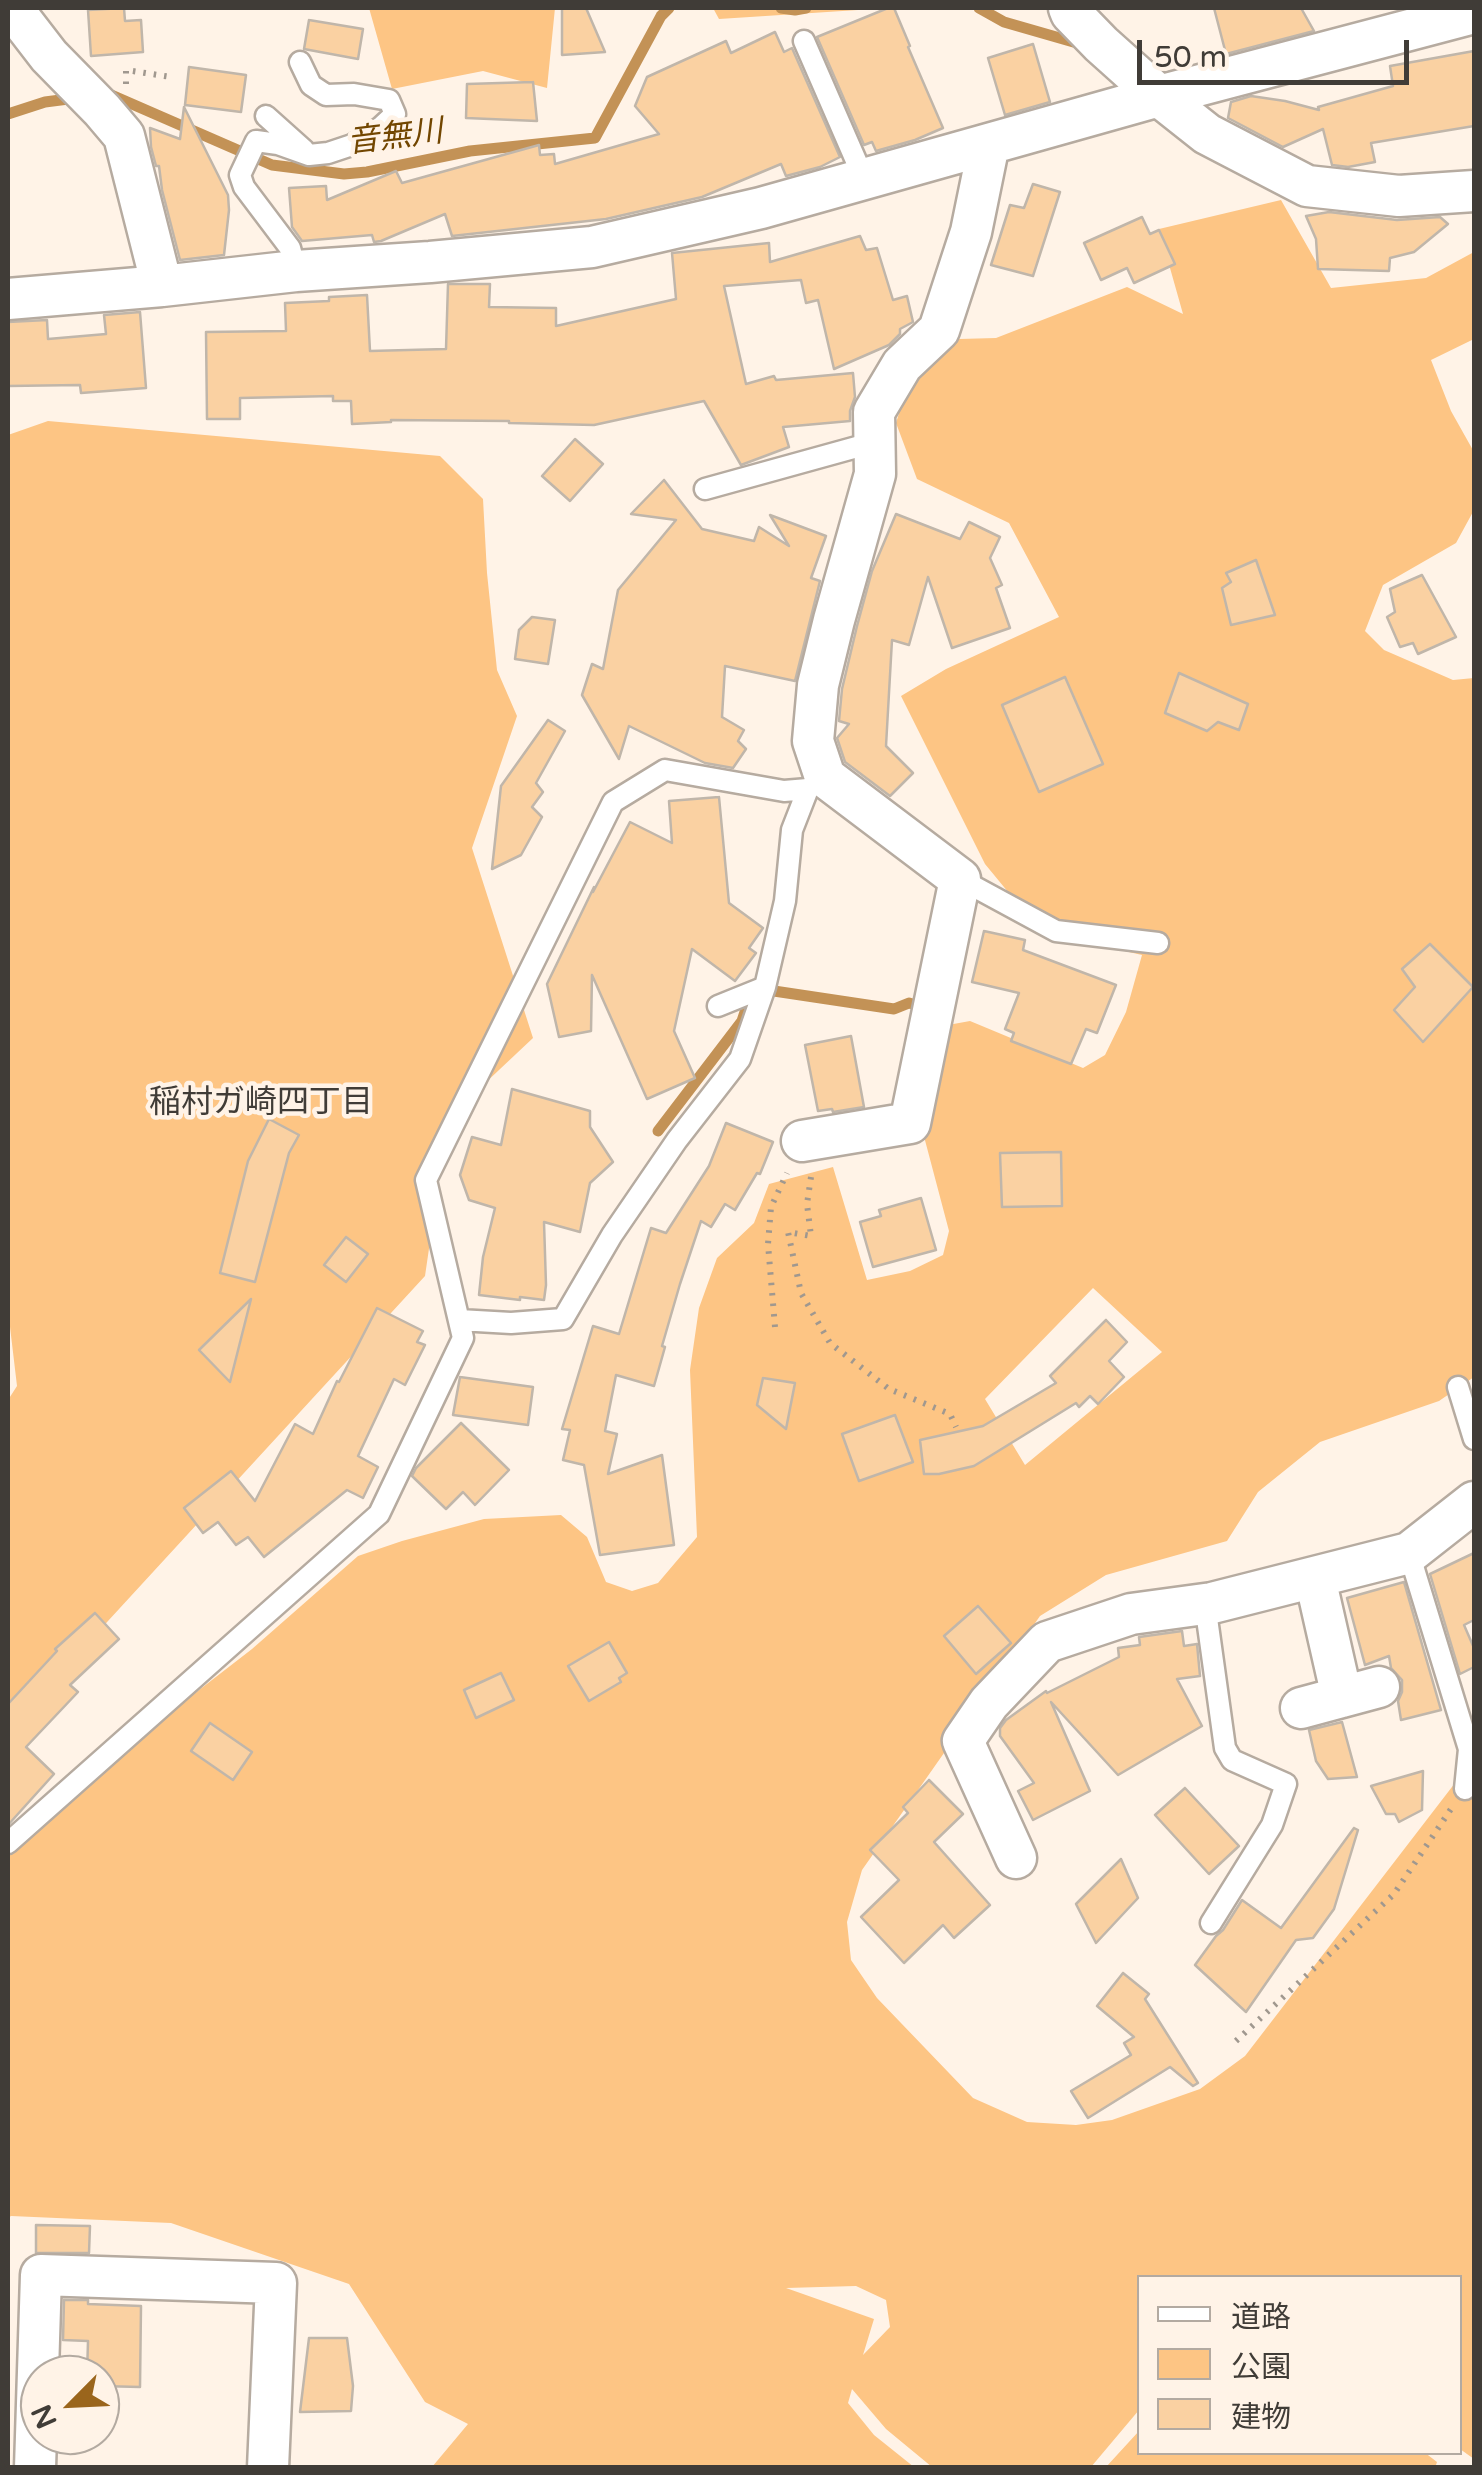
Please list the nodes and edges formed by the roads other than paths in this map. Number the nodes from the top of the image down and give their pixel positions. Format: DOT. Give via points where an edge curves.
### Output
graph roads {
  1 [pos="12,8"];
  2 [pos="1069,8"];
  3 [pos="1474,14"];
  4 [pos="804,41"];
  5 [pos="300,62"];
  6 [pos="1159,96"];
  7 [pos="266,116"];
  8 [pos="989,144"];
  9 [pos="309,154"];
  10 [pos="864,180"];
  11 [pos="1474,191"];
  12 [pos="296,270"];
  13 [pos="162,286"];
  14 [pos="8,299"];
  15 [pos="875,442"];
  16 [pos="705,488"];
  17 [pos="816,783"];
  18 [pos="960,879"];
  19 [pos="1158,943"];
  20 [pos="762,995"];
  21 [pos="718,1006"];
  22 [pos="802,1141"];
  23 [pos="459,1320"];
  24 [pos="1458,1387"];
  25 [pos="1474,1439"];
  26 [pos="1474,1502"];
  27 [pos="1410,1553"];
  28 [pos="1315,1578"];
  29 [pos="1205,1604"];
  30 [pos="1301,1708"];
  31 [pos="1465,1788"];
  32 [pos="8,1844"];
  33 [pos="1016,1858"];
  34 [pos="1211,1923"];
  35 [pos="36,2468"];
  36 [pos="268,2468"];
  1 -- 13 [label="street" via="124,136"];
  2 -- 6 [label="street"];
  3 -- 6 [label="street"];
  4 -- 10 [label="lane"];
  5 -- 9 [label="lane" via="311,85 326,95 389,100 394,114 352,144"];
  6 -- 8 [label="street"];
  6 -- 11 [label="street" via="1206,134 1307,186 1399,196"];
  7 -- 9 [label="lane"];
  8 -- 10 [label="street"];
  8 -- 15 [label="street" via="972,232 939,330 892,380 874,412"];
  9 -- 12 [label="lane" via="256,141 240,174 290,248"];
  10 -- 12 [label="street" via="592,246"];
  12 -- 13 [label="street"];
  13 -- 14 [label="street"];
  15 -- 16 [label="lane"];
  15 -- 17 [label="street" via="876,474 818,685"];
  17 -- 18 [label="street"];
  17 -- 20 [label="lane" via="792,830 785,901"];
  17 -- 23 [label="lane" via="784,791 664,770 613,802 426,1180"];
  18 -- 19 [label="lane" via="1056,931"];
  18 -- 22 [label="street" via="910,1123"];
  20 -- 21 [label="lane"];
  20 -- 23 [label="lane" via="740,1060 612,1235 563,1319"];
  23 -- 32 [label="lane" via="463,1338 378,1514"];
  24 -- 25 [label="lane"];
  26 -- 27 [label="street"];
  27 -- 28 [label="street"];
  27 -- 31 [label="lane" via="1469,1749"];
  28 -- 29 [label="street"];
  28 -- 30 [label="street" via="1360,1692"];
  29 -- 33 [label="street" via="1131,1614 1048,1642 988,1703 963,1741"];
  29 -- 34 [label="lane" via="1225,1748 1232,1760 1286,1784 1272,1825"];
  35 -- 36 [label="street" via="41,2275 276,2283"];
}
